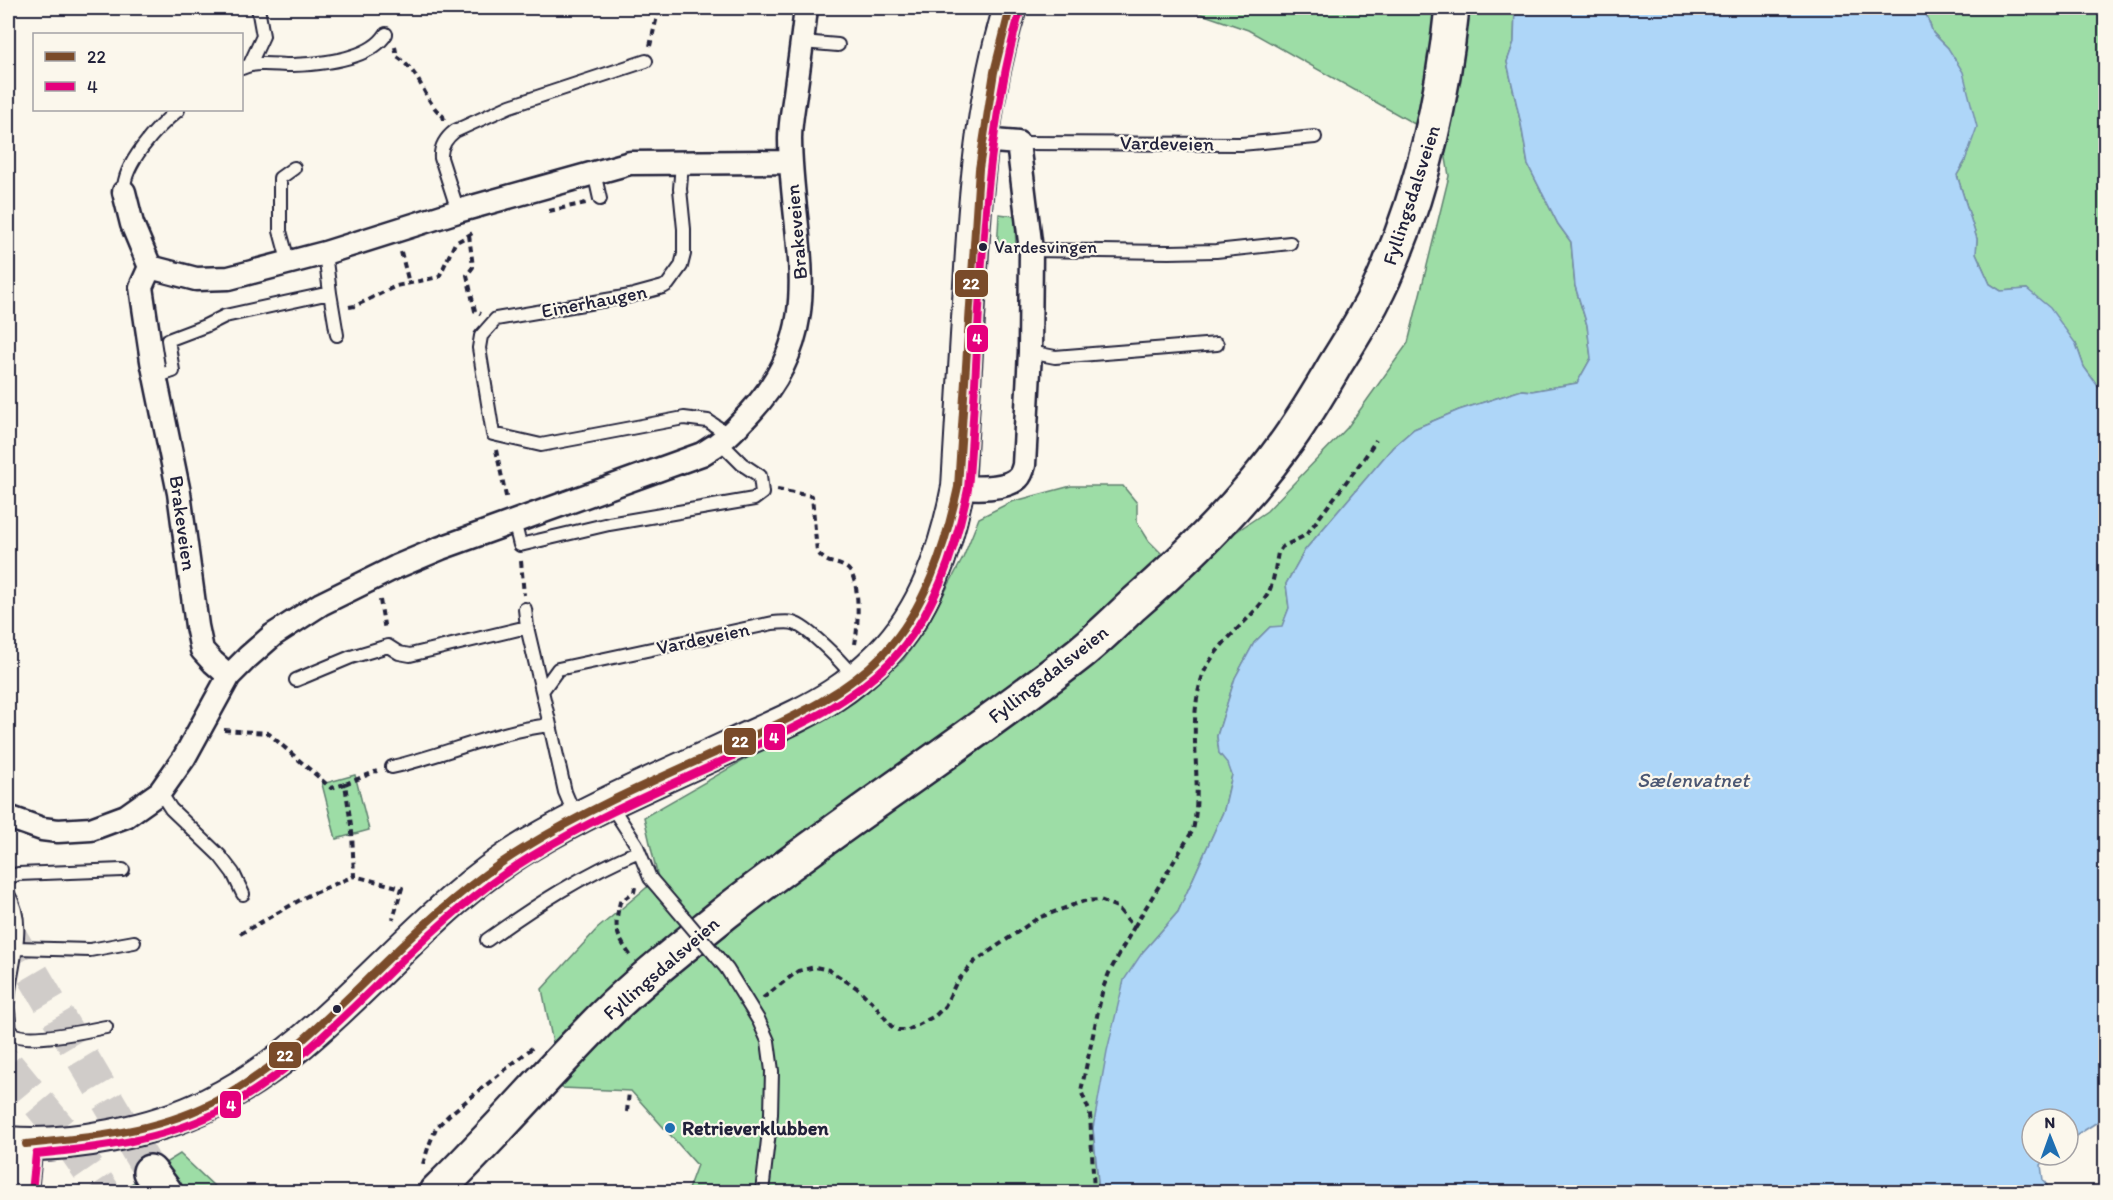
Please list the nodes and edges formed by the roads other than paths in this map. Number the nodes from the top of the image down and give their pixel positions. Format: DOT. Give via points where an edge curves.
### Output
graph roads {
  1 [pos="258,8"];
  2 [pos="806,8"];
  3 [pos="1010,8"];
  4 [pos="1452,8"];
  5 [pos="386,34"];
  6 [pos="802,42"];
  7 [pos="838,45"];
  8 [pos="646,61"];
  9 [pos="246,66"];
  10 [pos="176,111"];
  11 [pos="1316,137"];
  12 [pos="981,140"];
  13 [pos="1018,143"];
  14 [pos="682,162"];
  15 [pos="790,162"];
  16 [pos="294,168"];
  17 [pos="594,172"];
  18 [pos="124,192"];
  19 [pos="600,199"];
  20 [pos="458,211"];
  21 [pos="1290,243"];
  22 [pos="1031,250"];
  23 [pos="325,253"];
  24 [pos="289,264"];
  25 [pos="150,267"];
  26 [pos="330,293"];
  27 [pos="337,335"];
  28 [pos="1217,344"];
  29 [pos="1030,352"];
  30 [pos="154,369"];
  31 [pos="725,439"];
  32 [pos="958,487"];
  33 [pos="514,521"];
  34 [pos="525,609"];
  35 [pos="527,627"];
  36 [pos="850,673"];
  37 [pos="229,676"];
  38 [pos="296,680"];
  39 [pos="542,691"];
  40 [pos="550,725"];
  41 [pos="392,767"];
  42 [pos="160,792"];
  43 [pos="610,803"];
  44 [pos="8,817"];
  45 [pos="577,819"];
  46 [pos="639,851"];
  47 [pos="123,870"];
  48 [pos="8,878"];
  49 [pos="8,894"];
  50 [pos="243,894"];
  51 [pos="487,940"];
  52 [pos="134,942"];
  53 [pos="16,948"];
  54 [pos="8,999"];
  55 [pos="8,1012"];
  56 [pos="106,1027"];
  57 [pos="17,1144"];
  58 [pos="429,1184"];
  59 [pos="21,1192"];
  60 [pos="762,1192"];
  1 -- 9 [label="lane" via="262,36"];
  2 -- 6 [label="street, Brakeveien"];
  3 -- 12 [label="main road"];
  4 -- 58 [label="main road, Fyllingsdalsveien" via="1435,119 1418,187 1389,268 1366,316 1286,443 1214,530 1081,652 805,851 644,978 565,1055 472,1157"];
  5 -- 9 [label="lane" via="373,47 348,58"];
  6 -- 7 [label="lane"];
  6 -- 15 [label="street, Brakeveien"];
  8 -- 20 [label="lane" via="510,106 447,137 441,158"];
  10 -- 18 [label="lane" via="140,150 123,181"];
  11 -- 13 [label="lane, Vardeveien" via="1241,144"];
  12 -- 13 [label="street, Vardeveien"];
  12 -- 32 [label="main road"];
  13 -- 22 [label="street"];
  14 -- 15 [label="street"];
  14 -- 17 [label="street" via="630,163"];
  14 -- 31 [label="lane, Einerhaugen" via="684,254 668,284 630,296 496,319 481,336 493,434 542,445 684,418 708,421"];
  15 -- 31 [label="street, Brakeveien" via="800,248 801,296 795,335 775,383"];
  16 -- 24 [label="lane" via="280,178 280,231"];
  17 -- 19 [label="lane"];
  17 -- 20 [label="street"];
  18 -- 25 [label="street"];
  20 -- 23 [label="street"];
  21 -- 22 [label="lane" via="1216,251"];
  22 -- 29 [label="street"];
  23 -- 24 [label="street"];
  23 -- 26 [label="lane"];
  24 -- 25 [label="street" via="229,278 196,279"];
  25 -- 30 [label="street" via="141,286"];
  26 -- 27 [label="lane"];
  26 -- 30 [label="lane" via="225,316 168,340 173,371"];
  28 -- 29 [label="lane" via="1055,357"];
  29 -- 32 [label="street" via="1024,465 1020,477 982,489"];
  30 -- 37 [label="street, Brakeveien" via="179,493 196,626 202,650"];
  31 -- 33 [label="street, Brakeveien" via="702,454"];
  31 -- 33 [label="lane" via="742,464 758,474 762,493 754,499 609,524 520,545"];
  32 -- 36 [label="main road" via="939,564 918,605 883,654"];
  33 -- 37 [label="street, Brakeveien" via="441,548 321,604 273,635"];
  34 -- 35 [label="lane"];
  35 -- 38 [label="lane" via="410,655 388,646"];
  35 -- 39 [label="lane"];
  36 -- 39 [label="lane, Vardeveien" via="795,623 773,623 558,669"];
  36 -- 43 [label="main road" via="834,695 792,718"];
  37 -- 42 [label="street, Brakeveien" via="184,758"];
  39 -- 40 [label="lane"];
  40 -- 41 [label="lane"];
  40 -- 45 [label="lane" via="565,792"];
  42 -- 44 [label="street, Brakeveien" via="126,816 91,829 42,829"];
  42 -- 50 [label="lane" via="171,809 220,856"];
  43 -- 45 [label="main road"];
  43 -- 46 [label="lane"];
  45 -- 57 [label="main road" via="490,871 444,908 304,1041 227,1095 154,1126 101,1136"];
  46 -- 51 [label="lane" via="574,882"];
  46 -- 60 [label="lane, bridge" via="650,878 727,969 768,1041 771,1114"];
  47 -- 48 [label="lane" via="18,874"];
  49 -- 53 [label="lane" via="16,909"];
  52 -- 53 [label="lane" via="90,950"];
  53 -- 54 [label="lane"];
  55 -- 56 [label="lane" via="10,1032 19,1038"];
  57 -- 59 [label="main road"];
}
